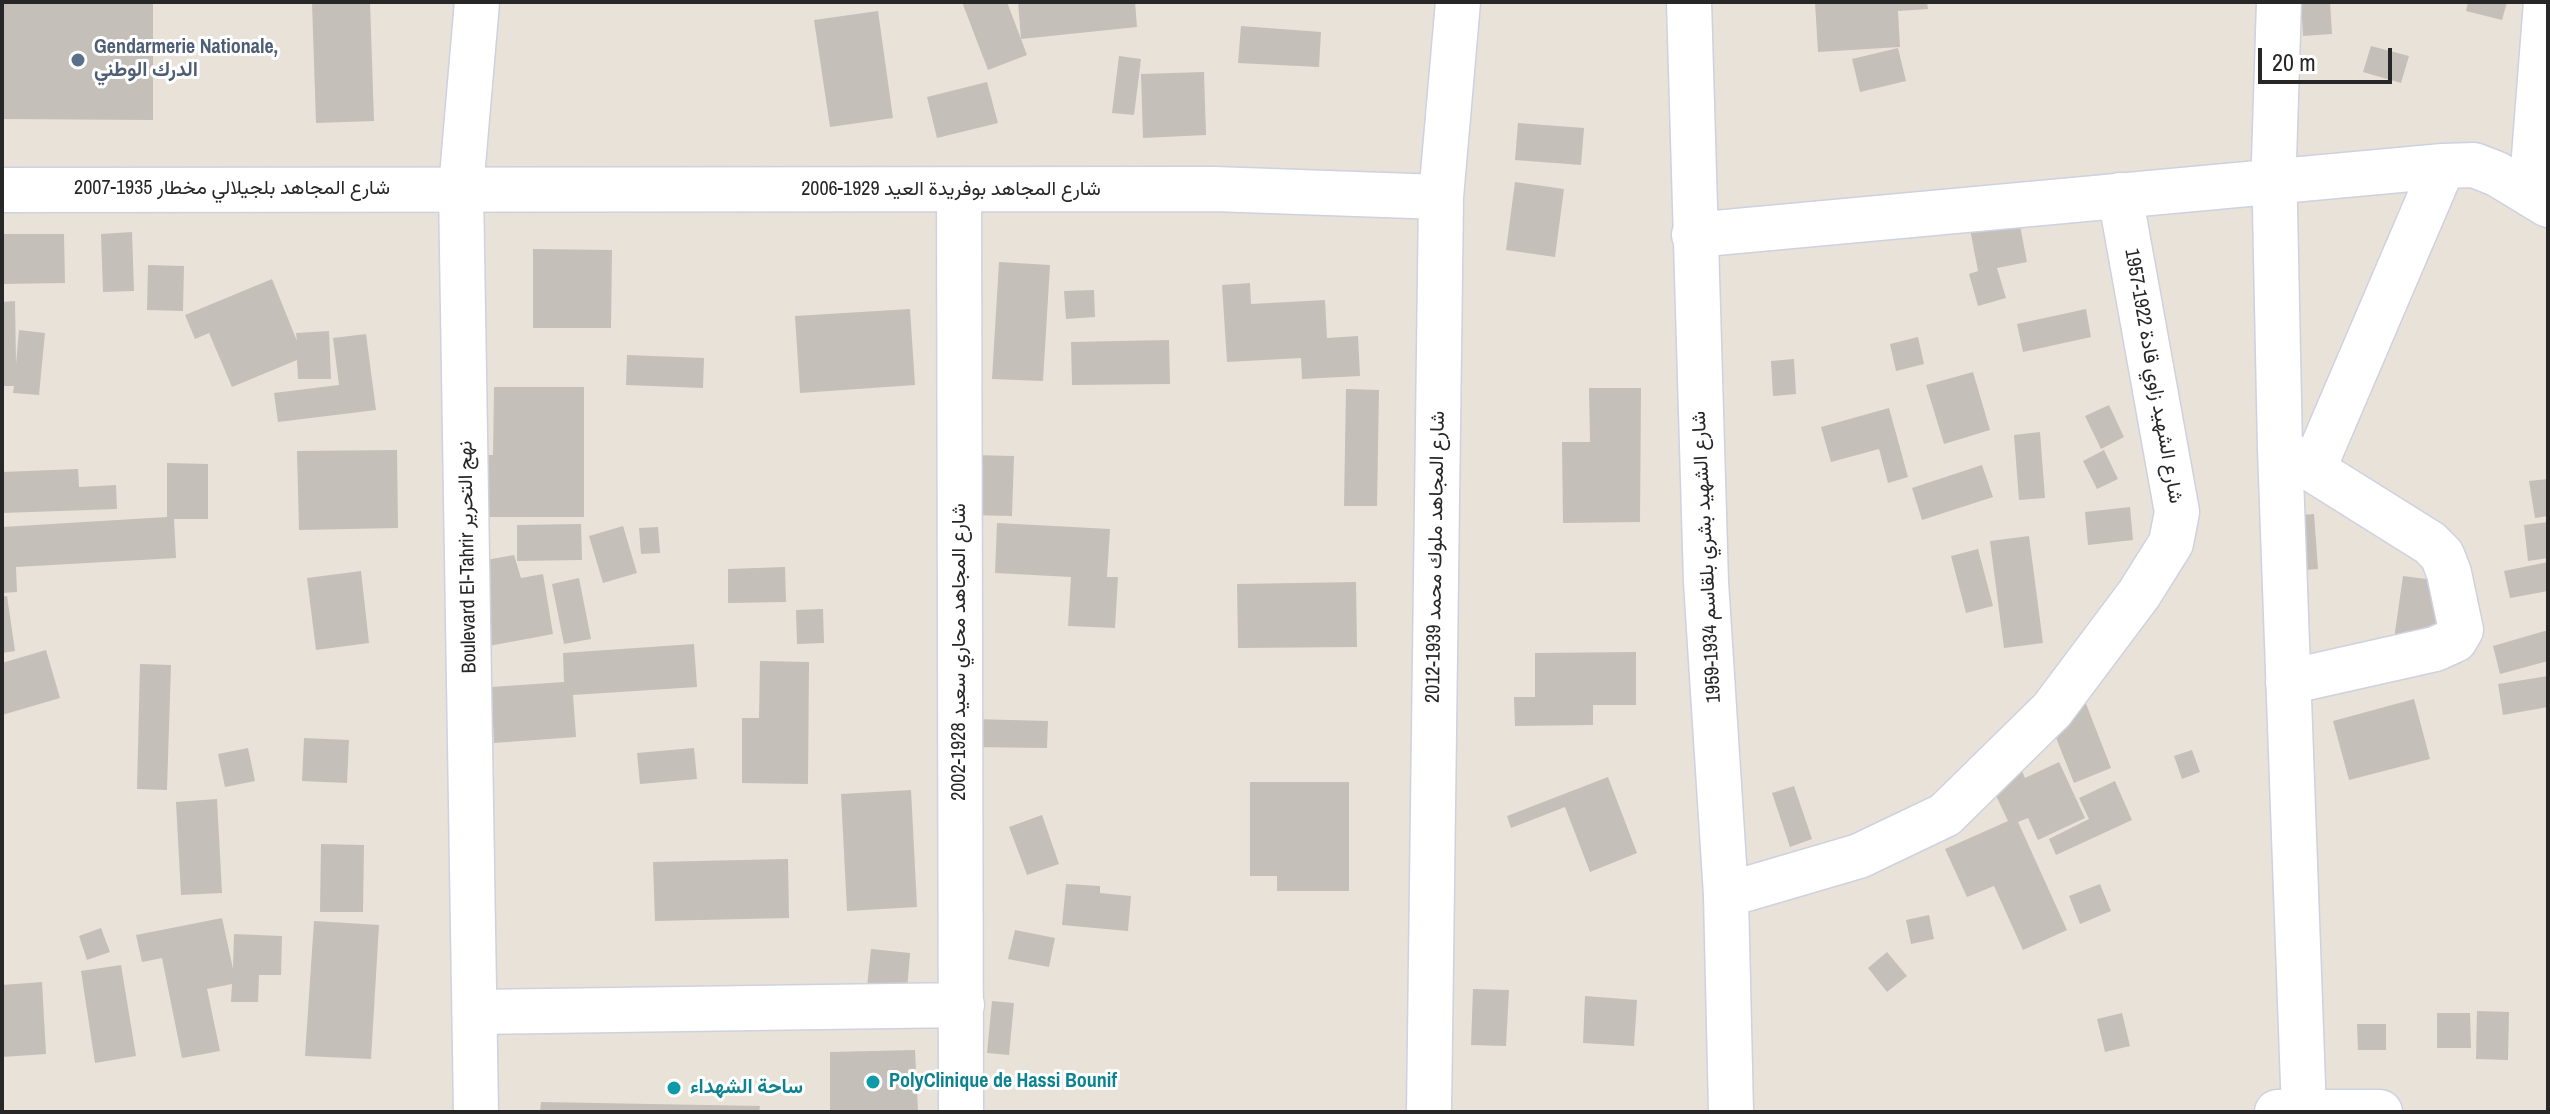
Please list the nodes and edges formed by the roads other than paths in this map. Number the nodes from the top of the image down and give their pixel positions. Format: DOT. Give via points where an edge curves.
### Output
graph roads {
  1 [pos="477,2"];
  2 [pos="1458,2"];
  3 [pos="1689,2"];
  4 [pos="2279,2"];
  5 [pos="2546,2"];
  6 [pos="2443,166"];
  7 [pos="2275,182"];
  8 [pos="461,188"];
  9 [pos="2,190"];
  10 [pos="959,191"];
  11 [pos="2120,195"];
  12 [pos="1441,197"];
  13 [pos="2540,200"];
  14 [pos="1694,235"];
  15 [pos="2297,459"];
  16 [pos="2288,682"];
  17 [pos="1726,895"];
  18 [pos="962,1005"];
  19 [pos="476,1012"];
  20 [pos="476,1112"];
  21 [pos="961,1112"];
  22 [pos="1429,1112"];
  23 [pos="1731,1112"];
  24 [pos="2277,1112"];
  25 [pos="2304,1112"];
  26 [pos="2380,1112"];
  1 -- 8 [label="street, Boulevard El-Tahrir نهج التحرير"];
  2 -- 12 [label="street, شارع المجاهد ملوك محمد 1939-2012"];
  3 -- 14 [label="street, شارع الشهيد بشري بلقاسم 1934-1959"];
  4 -- 7 [label="street"];
  5 -- 13 [label="street"];
  6 -- 7 [label="street"];
  6 -- 13 [label="street" via="2474,165"];
  6 -- 15 [label="street"];
  7 -- 11 [label="street"];
  7 -- 15 [label="street"];
  8 -- 9 [label="street, شارع المجاهد بلجيلالي مخطار 1935-2007"];
  8 -- 10 [label="street, شارع المجاهد بوفريدة العيد 1929-2006"];
  8 -- 19 [label="street, Boulevard El-Tahrir نهج التحرير"];
  10 -- 12 [label="street, شارع المجاهد بوفريدة العيد 1929-2006" via="1214,189"];
  10 -- 18 [label="street, شارع المجاهد محاري سعيد 1928-2002"];
  11 -- 14 [label="street"];
  11 -- 17 [label="street, شارع الشهيد زاوي قادة 1922-1957" via="2177,512 2171,543 2052,710 1945,815 1859,856"];
  12 -- 22 [label="street, شارع المجاهد ملوك محمد 1939-2012"];
  14 -- 17 [label="street, شارع الشهيد بشري بلقاسم 1934-1959" via="1706,582"];
  15 -- 16 [label="street"];
  15 -- 16 [label="street" via="2436,549 2449,573 2461,630 2455,640 2435,649"];
  16 -- 25 [label="street"];
  17 -- 23 [label="street, شارع الشهيد بشري بلقاسم 1934-1959"];
  18 -- 19 [label="street"];
  18 -- 21 [label="street, شارع المجاهد محاري سعيد 1928-2002"];
  19 -- 20 [label="street, Boulevard El-Tahrir نهج التحرير"];
  24 -- 25 [label="street"];
  25 -- 26 [label="street"];
}
